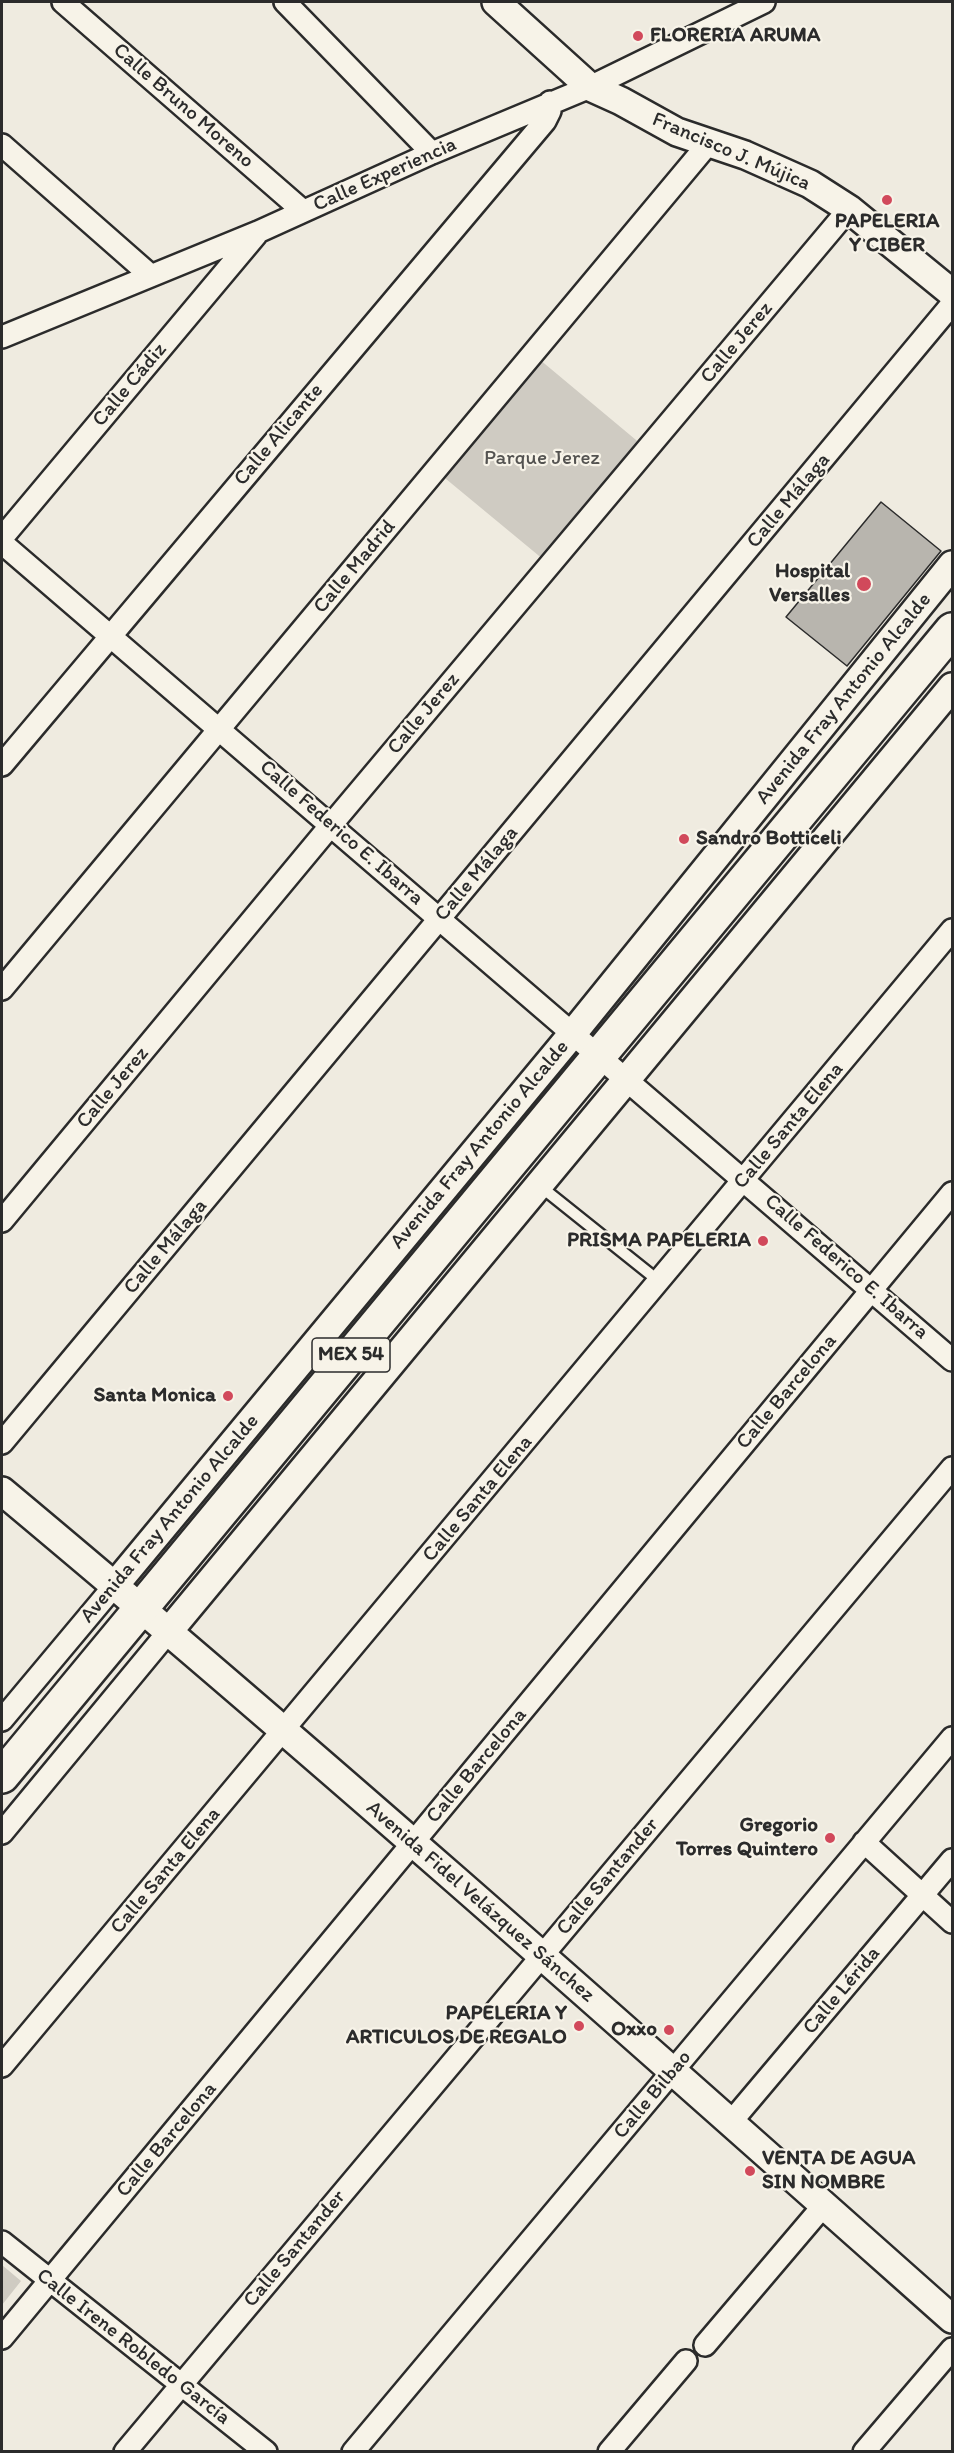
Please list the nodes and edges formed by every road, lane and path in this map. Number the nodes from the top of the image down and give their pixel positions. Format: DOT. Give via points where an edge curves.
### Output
graph roads {
  1 [pos="63,2"];
  2 [pos="285,2"];
  3 [pos="496,2"];
  4 [pos="521,2"];
  5 [pos="764,2"];
  6 [pos="596,83"];
  7 [pos="550,102"];
  8 [pos="708,144"];
  9 [pos="2,145"];
  10 [pos="432,153"];
  11 [pos="849,209"];
  12 [pos="303,212"];
  13 [pos="258,232"];
  14 [pos="150,275"];
  15 [pos="952,293"];
  16 [pos="952,304"];
  17 [pos="3,335"];
  18 [pos="2,538"];
  19 [pos="2,543"];
  20 [pos="952,565"];
  21 [pos="952,630"];
  22 [pos="110,636"];
  23 [pos="952,687"];
  24 [pos="219,729"];
  25 [pos="2,765"];
  26 [pos="331,825"];
  27 [pos="440,918"];
  28 [pos="952,930"];
  29 [pos="2,989"];
  30 [pos="574,1032"];
  31 [pos="600,1055"];
  32 [pos="627,1078"];
  33 [pos="744,1179"];
  34 [pos="540,1186"];
  35 [pos="952,1194"];
  36 [pos="2,1221"];
  37 [pos="650,1274"];
  38 [pos="872,1290"];
  39 [pos="952,1360"];
  40 [pos="2,1443"];
  41 [pos="952,1468"];
  42 [pos="2,1491"];
  43 [pos="115,1585"];
  44 [pos="142,1608"];
  45 [pos="169,1631"];
  46 [pos="2,1720"];
  47 [pos="284,1731"];
  48 [pos="952,1738"];
  49 [pos="2,1776"];
  50 [pos="2,1833"];
  51 [pos="864,1842"];
  52 [pos="413,1844"];
  53 [pos="952,1860"];
  54 [pos="922,1896"];
  55 [pos="952,1922"];
  56 [pos="542,1956"];
  57 [pos="2,2066"];
  58 [pos="673,2070"];
  59 [pos="731,2122"];
  60 [pos="824,2205"];
  61 [pos="2,2242"];
  62 [pos="50,2281"];
  63 [pos="952,2319"];
  64 [pos="2,2338"];
  65 [pos="705,2345"];
  66 [pos="952,2349"];
  67 [pos="686,2361"];
  68 [pos="180,2385"];
  69 [pos="125,2451"];
  70 [pos="266,2451"];
  71 [pos="353,2451"];
  72 [pos="609,2451"];
  73 [pos="864,2451"];
  1 -- 12 [label="street, Calle Bruno Moreno"];
  2 -- 10 [label="street"];
  3 -- 6 [label="street, Francisco J. Mújica"];
  4 -- 6 [label="street"];
  5 -- 6 [label="street, Calle Experiencia"];
  6 -- 7 [label="street, Calle Experiencia"];
  6 -- 8 [label="street, Francisco J. Mújica" via="677,132"];
  7 -- 10 [label="street, Calle Experiencia"];
  7 -- 22 [label="street, Calle Alicante" via="545,121"];
  8 -- 11 [label="street, Francisco J. Mújica" via="777,168"];
  8 -- 24 [label="street, Calle Madrid"];
  9 -- 14 [label="street"];
  10 -- 12 [label="street, Calle Experiencia"];
  11 -- 15 [label="street, Francisco J. Mújica"];
  11 -- 26 [label="street, Calle Jerez"];
  12 -- 13 [label="street, Calle Experiencia"];
  13 -- 14 [label="street, Calle Experiencia"];
  13 -- 18 [label="street, Calle Cádiz"];
  14 -- 17 [label="street, Calle Experiencia"];
  16 -- 27 [label="street, Calle Málaga"];
  19 -- 22 [label="street, Calle Federico E. Ibarra"];
  20 -- 30 [label="street, Avenida Fray Antonio Alcalde"];
  21 -- 31 [label="main road, Avenida Fray Antonio Alcalde / MEX 54"];
  22 -- 24 [label="street, Calle Federico E. Ibarra"];
  22 -- 25 [label="street, Calle Alicante"];
  23 -- 32 [label="street"];
  24 -- 26 [label="street, Calle Federico E. Ibarra"];
  24 -- 29 [label="street, Calle Madrid"];
  26 -- 27 [label="street, Calle Federico E. Ibarra"];
  26 -- 36 [label="street, Calle Jerez"];
  27 -- 30 [label="street, Calle Federico E. Ibarra"];
  27 -- 40 [label="street, Calle Málaga"];
  28 -- 33 [label="street, Calle Santa Elena"];
  30 -- 31 [label="street, Calle Federico E. Ibarra"];
  30 -- 43 [label="street, Avenida Fray Antonio Alcalde"];
  31 -- 32 [label="street, Calle Federico E. Ibarra"];
  31 -- 44 [label="main road, Avenida Fray Antonio Alcalde / MEX 54"];
  32 -- 33 [label="street, Calle Federico E. Ibarra"];
  32 -- 34 [label="street"];
  33 -- 38 [label="street, Calle Federico E. Ibarra"];
  33 -- 47 [label="street, Calle Santa Elena"];
  34 -- 37 [label="lane"];
  34 -- 45 [label="street"];
  35 -- 38 [label="street, Calle Barcelona"];
  38 -- 39 [label="street, Calle Federico E. Ibarra"];
  38 -- 52 [label="street, Calle Barcelona"];
  41 -- 56 [label="street, Calle Santander"];
  42 -- 43 [label="street, Avenida Fidel Velázquez Sánchez"];
  43 -- 44 [label="street, Avenida Fidel Velázquez Sánchez"];
  43 -- 46 [label="street, Avenida Fray Antonio Alcalde"];
  44 -- 45 [label="street, Avenida Fidel Velázquez Sánchez"];
  44 -- 49 [label="main road, Avenida Fray Antonio Alcalde / MEX 54"];
  45 -- 47 [label="street, Avenida Fidel Velázquez Sánchez"];
  45 -- 50 [label="street"];
  47 -- 52 [label="street, Avenida Fidel Velázquez Sánchez"];
  47 -- 57 [label="street, Calle Santa Elena"];
  48 -- 51 [label="street, Calle Bilbao"];
  51 -- 54 [label="street"];
  51 -- 58 [label="street, Calle Bilbao"];
  52 -- 56 [label="street, Avenida Fidel Velázquez Sánchez"];
  52 -- 62 [label="street, Calle Barcelona"];
  53 -- 54 [label="street, Calle Lérida"];
  54 -- 55 [label="street"];
  54 -- 59 [label="street, Calle Lérida"];
  56 -- 58 [label="street, Avenida Fidel Velázquez Sánchez"];
  56 -- 68 [label="street, Calle Santander"];
  58 -- 59 [label="street, Avenida Fidel Velázquez Sánchez"];
  58 -- 71 [label="street, Calle Bilbao"];
  59 -- 60 [label="street, Avenida Fidel Velázquez Sánchez"];
  60 -- 63 [label="street, Avenida Fidel Velázquez Sánchez"];
  60 -- 65 [label="street"];
  61 -- 62 [label="street, Calle Irene Robledo García"];
  62 -- 64 [label="street, Calle Barcelona"];
  62 -- 68 [label="street, Calle Irene Robledo García"];
  66 -- 73 [label="street"];
  67 -- 72 [label="street"];
  68 -- 69 [label="street, Calle Santander"];
  68 -- 70 [label="street, Calle Irene Robledo García"];
}
